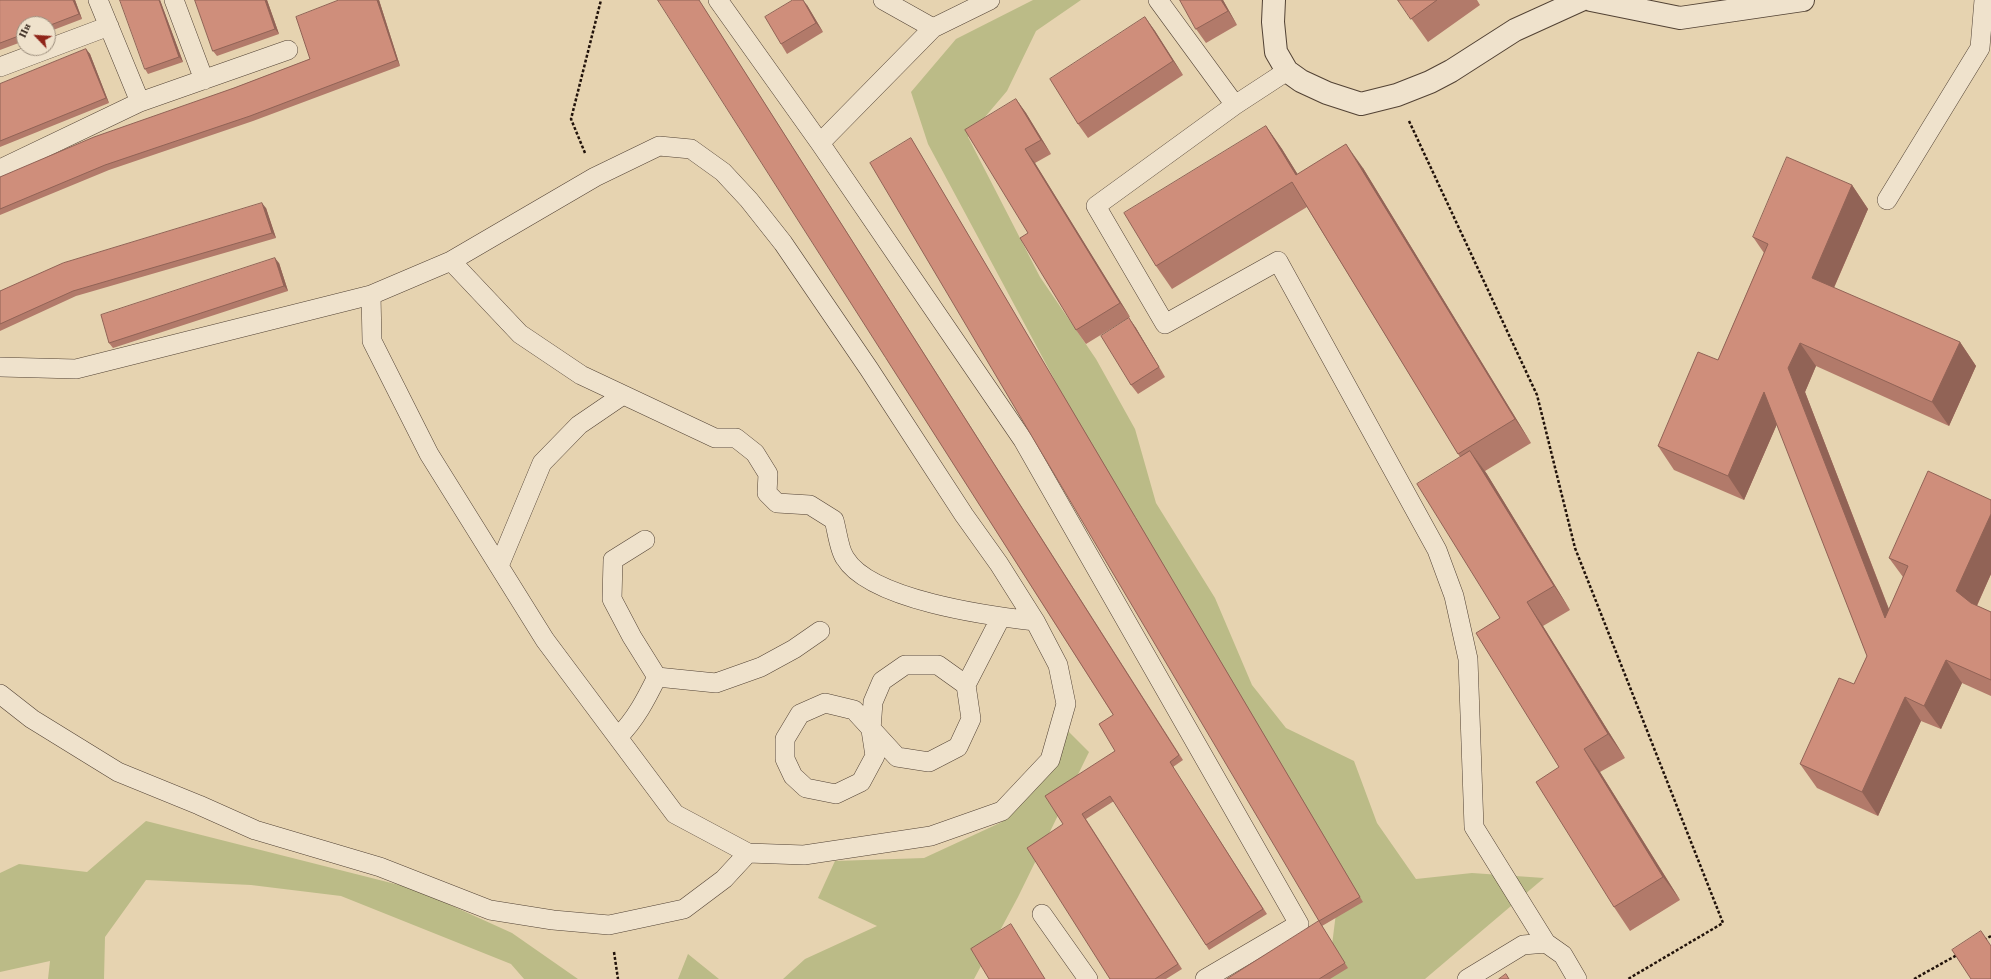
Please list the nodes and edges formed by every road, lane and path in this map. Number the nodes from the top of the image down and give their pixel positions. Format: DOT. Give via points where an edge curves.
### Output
graph roads {
  1 [pos="98,0"];
  2 [pos="174,0"];
  3 [pos="601,0"];
  4 [pos="718,0"];
  5 [pos="883,0"];
  6 [pos="990,0"];
  7 [pos="1158,0"];
  8 [pos="1274,0"];
  9 [pos="1582,0"];
  10 [pos="1591,0"];
  11 [pos="1803,0"];
  12 [pos="1984,0"];
  13 [pos="109,26"];
  14 [pos="933,28"];
  15 [pos="288,50"];
  16 [pos="0,67"];
  17 [pos="1287,71"];
  18 [pos="204,80"];
  19 [pos="1397,95"];
  20 [pos="140,102"];
  21 [pos="1235,105"];
  22 [pos="820,144"];
  23 [pos="0,169"];
  24 [pos="595,177"];
  25 [pos="1888,200"];
  26 [pos="451,261"];
  27 [pos="371,295"];
  28 [pos="0,367"];
  29 [pos="623,396"];
  30 [pos="645,540"];
  31 [pos="499,566"];
  32 [pos="1001,616"];
  33 [pos="1035,621"];
  34 [pos="820,631"];
  35 [pos="657,676"];
  36 [pos="966,685"];
  37 [pos="0,694"];
  38 [pos="871,730"];
  39 [pos="618,737"];
  40 [pos="748,853"];
  41 [pos="1042,914"];
  42 [pos="1991,936"];
  43 [pos="1978,943"];
  44 [pos="1546,944"];
  45 [pos="1959,954"];
  46 [pos="1088,979"];
  47 [pos="1205,979"];
  48 [pos="1467,979"];
  49 [pos="1577,979"];
  50 [pos="1628,979"];
  51 [pos="1914,979"];
  1 -- 13 [label="lane"];
  2 -- 18 [label="lane"];
  3 -- 24 [label="path" via="571,119"];
  4 -- 22 [label="lane"];
  5 -- 14 [label="lane"];
  6 -- 14 [label="lane"];
  7 -- 21 [label="lane"];
  8 -- 17 [label="street" via="1276,52"];
  9 -- 19 [label="street" via="1515,30 1451,71"];
  10 -- 11 [label="street" via="1680,18"];
  12 -- 25 [label="lane" via="1980,48"];
  13 -- 16 [label="lane"];
  13 -- 20 [label="lane"];
  14 -- 22 [label="lane"];
  15 -- 18 [label="lane"];
  17 -- 19 [label="street" via="1327,94 1361,104"];
  17 -- 21 [label="lane"];
  18 -- 20 [label="lane"];
  19 -- 50 [label="path" via="1537,394 1575,548 1723,923"];
  20 -- 23 [label="lane"];
  21 -- 44 [label="lane" via="1096,206 1165,324 1278,261 1437,550 1454,596 1468,659 1474,827"];
  22 -- 47 [label="lane" via="1023,440 1299,924"];
  24 -- 26 [label="lane"];
  24 -- 33 [label="lane" via="659,146 691,149 723,172 783,242 943,484 1000,564"];
  26 -- 27 [label="lane"];
  26 -- 29 [label="lane" via="520,334 581,375"];
  27 -- 28 [label="lane" via="76,369"];
  27 -- 31 [label="lane" via="372,341 429,454"];
  29 -- 31 [label="lane" via="579,425 542,462"];
  29 -- 32 [label="lane" via="716,438 736,438 755,453 762,464 768,474 767,493 777,503 810,505 834,520 844,558 866,580 912,599"];
  30 -- 35 [label="lane" via="613,560 612,599"];
  31 -- 39 [label="lane" via="545,640"];
  32 -- 33 [label="lane"];
  32 -- 36 [label="lane"];
  33 -- 40 [label="lane" via="1058,665 1066,704 1050,760 1002,812 931,836 804,855"];
  34 -- 35 [label="lane" via="761,667 716,683"];
  35 -- 39 [label="lane" via="631,724"];
  36 -- 38 [label="lane" via="938,665 905,665 882,681 873,702"];
  36 -- 38 [label="lane" via="971,719 958,747 929,762 898,757"];
  37 -- 40 [label="lane" via="32,719 118,772 255,830 380,867 490,910 553,920 609,925 684,909 724,879"];
  38 -- 38 [label="lane" via="875,756 861,782 836,794 806,788 793,776 785,759 785,739 800,714 825,703 854,710"];
  39 -- 40 [label="lane" via="675,814"];
  41 -- 46 [label="lane"];
  42 -- 43 [label="path"];
  44 -- 48 [label="lane" via="1523,945"];
  44 -- 49 [label="lane" via="1563,955"];
  45 -- 51 [label="path"];
}
